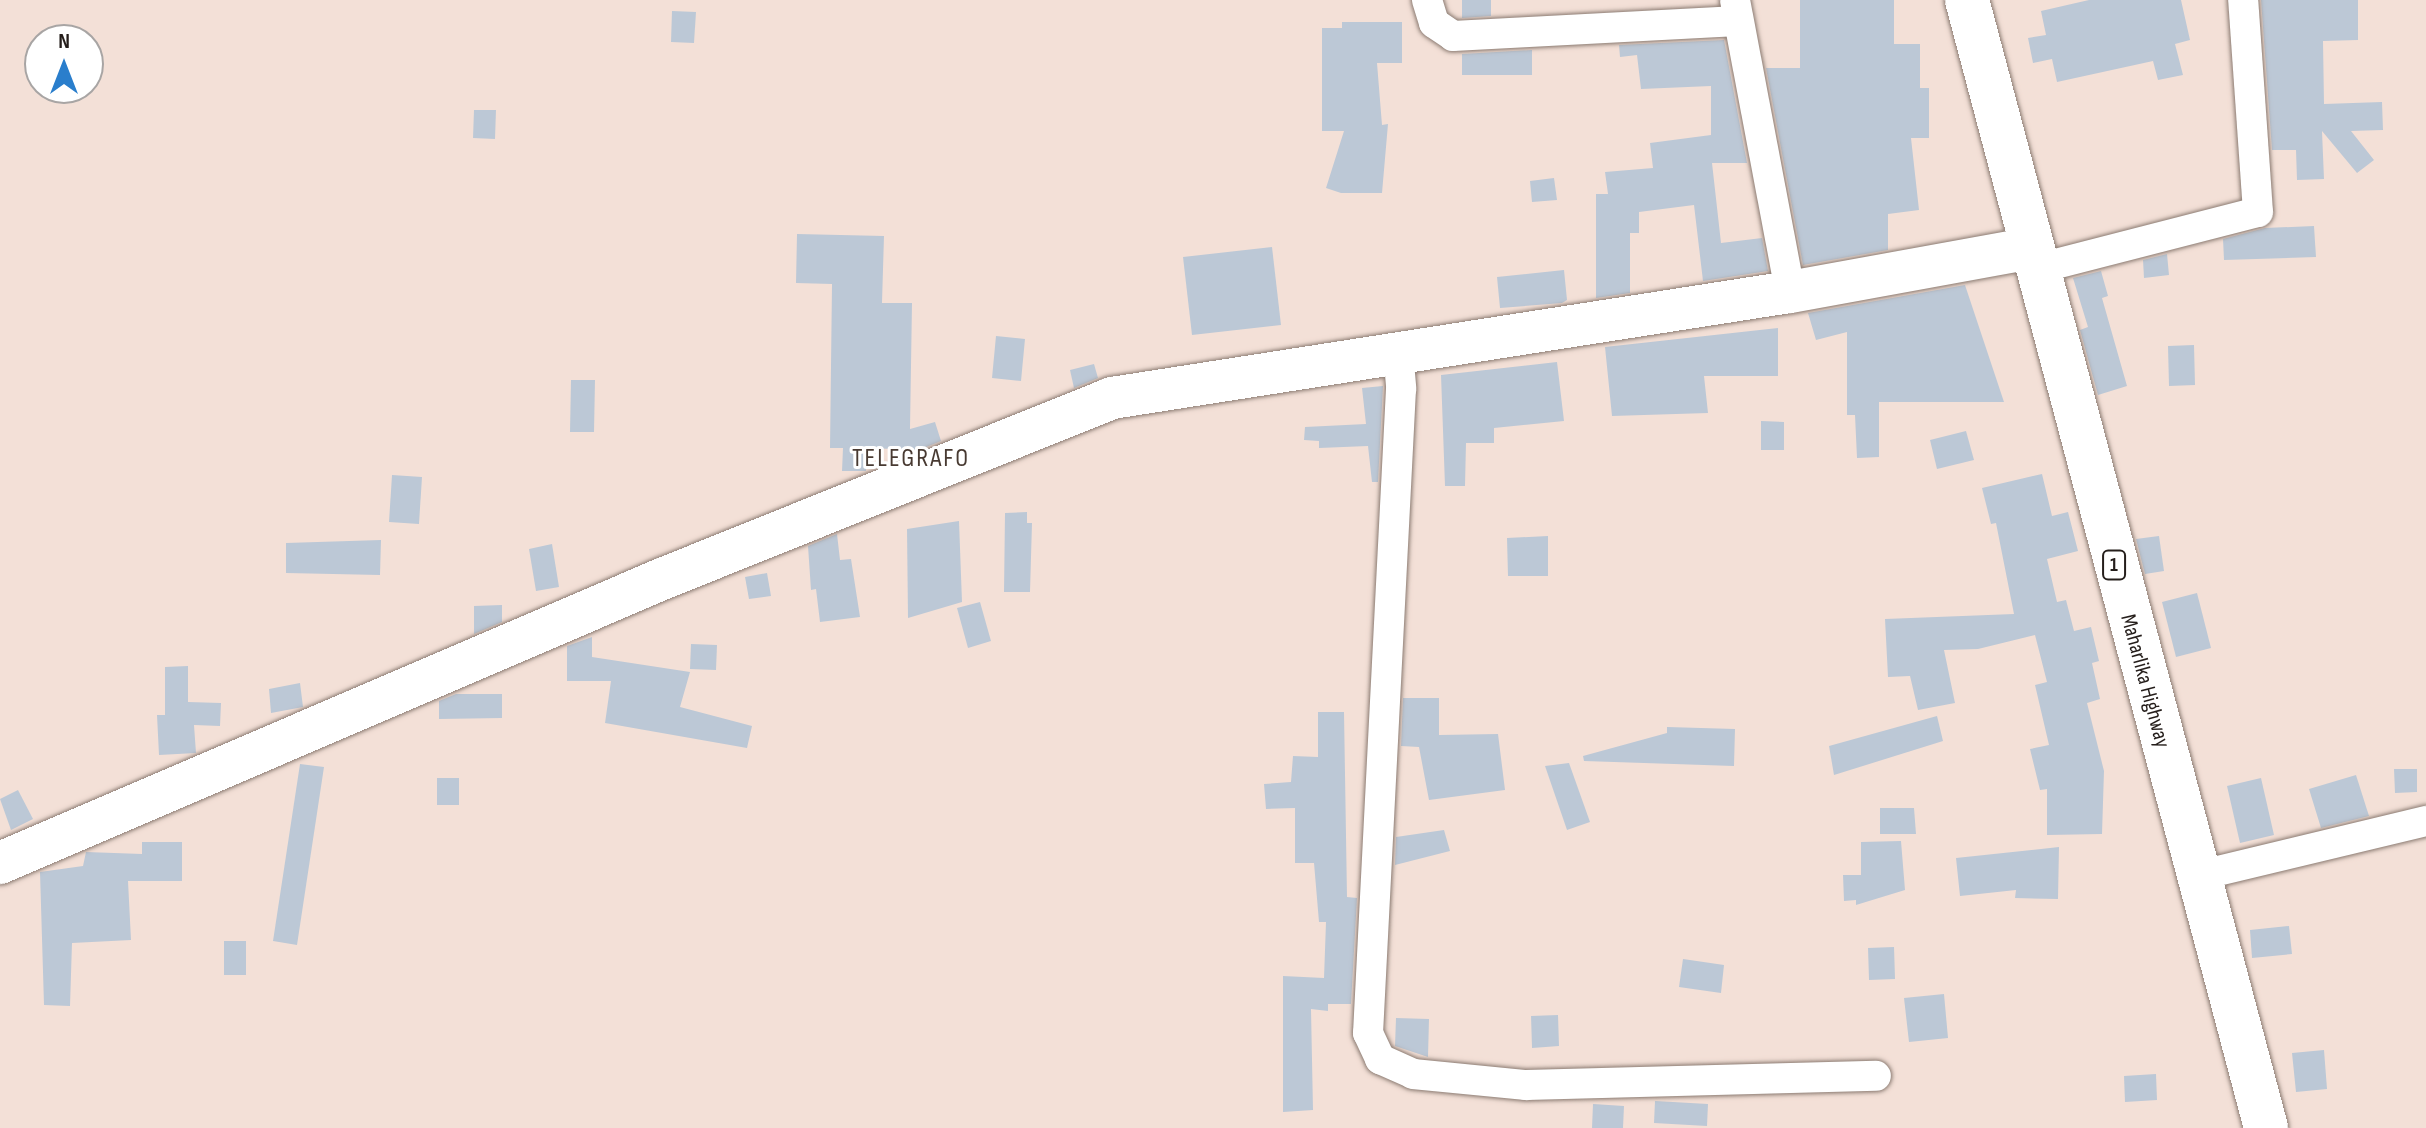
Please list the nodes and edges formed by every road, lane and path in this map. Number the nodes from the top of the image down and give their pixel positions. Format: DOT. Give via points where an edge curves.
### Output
graph roads {
  1 [pos="1427,0"];
  2 [pos="1967,0"];
  3 [pos="2243,0"];
  4 [pos="1736,11"];
  5 [pos="2034,259"];
  6 [pos="1790,292"];
  7 [pos="1398,351"];
  8 [pos="2426,821"];
  9 [pos="0,863"];
  10 [pos="2197,876"];
  11 [pos="1876,1076"];
  12 [pos="2266,1128"];
  1 -- 4 [label="street" via="1434,23 1453,36"];
  2 -- 5 [label="highway, Maharlika Highway / 1"];
  3 -- 5 [label="street" via="2258,212"];
  4 -- 6 [label="street"];
  5 -- 6 [label="street"];
  5 -- 10 [label="highway, Maharlika Highway / 1"];
  6 -- 7 [label="street"];
  7 -- 9 [label="street" via="1112,398 662,579"];
  7 -- 11 [label="street" via="1401,399 1368,1033 1380,1059 1413,1074 1526,1085"];
  8 -- 10 [label="street"];
  10 -- 12 [label="highway, Maharlika Highway / 1"];
}
